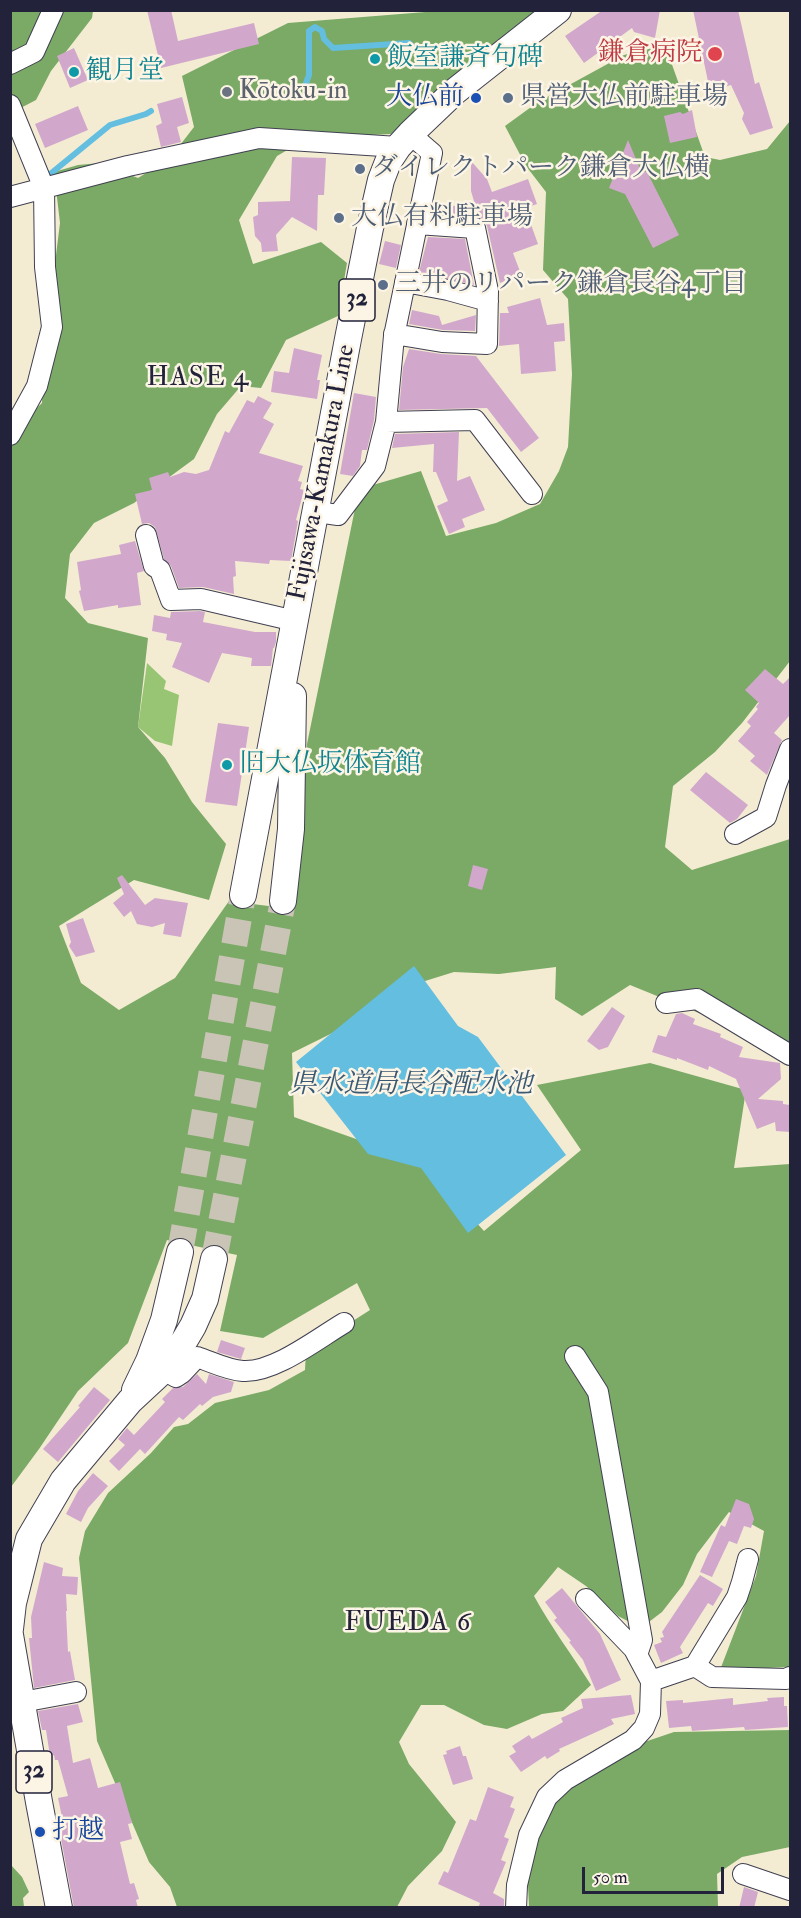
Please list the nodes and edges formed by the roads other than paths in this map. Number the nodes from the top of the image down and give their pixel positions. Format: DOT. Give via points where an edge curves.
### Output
graph roads {
  1 [pos="53,10"];
  2 [pos="558,10"];
  3 [pos="10,64"];
  4 [pos="10,105"];
  5 [pos="404,140"];
  6 [pos="44,188"];
  7 [pos="10,197"];
  8 [pos="417,224"];
  9 [pos="405,282"];
  10 [pos="488,301"];
  11 [pos="394,334"];
  12 [pos="386,422"];
  13 [pos="10,435"];
  14 [pos="532,494"];
  15 [pos="317,512"];
  16 [pos="146,535"];
  17 [pos="295,621"];
  18 [pos="790,749"];
  19 [pos="735,834"];
  20 [pos="243,895"];
  21 [pos="283,901"];
  22 [pos="666,1003"];
  23 [pos="790,1055"];
  24 [pos="180,1252"];
  25 [pos="214,1258"];
  26 [pos="344,1323"];
  27 [pos="575,1356"];
  28 [pos="164,1370"];
  29 [pos="130,1401"];
  30 [pos="748,1558"];
  31 [pos="586,1599"];
  32 [pos="10,1629"];
  33 [pos="10,1635"];
  34 [pos="637,1655"];
  35 [pos="695,1666"];
  36 [pos="790,1677"];
  37 [pos="651,1681"];
  38 [pos="76,1692"];
  39 [pos="22,1702"];
  40 [pos="743,1874"];
  41 [pos="790,1890"];
  42 [pos="59,1908"];
  43 [pos="516,1908"];
  1 -- 3 [label="street" via="34,52"];
  2 -- 5 [label="main road, Fujisawa-Kamakura Line / 32" via="454,92"];
  4 -- 6 [label="street"];
  5 -- 6 [label="street" via="260,138"];
  5 -- 8 [label="street" via="432,153"];
  5 -- 15 [label="main road, Fujisawa-Kamakura Line / 32" via="381,180"];
  6 -- 7 [label="street"];
  6 -- 13 [label="street" via="45,267 52,327 37,386"];
  8 -- 9 [label="street"];
  8 -- 10 [label="street" via="475,228"];
  9 -- 10 [label="street"];
  9 -- 11 [label="street"];
  10 -- 11 [label="street" via="487,344"];
  11 -- 12 [label="street"];
  12 -- 14 [label="street" via="475,420"];
  12 -- 15 [label="street" via="375,466 338,515"];
  15 -- 17 [label="main road, Fujisawa-Kamakura Line / 32"];
  16 -- 17 [label="street" via="154,566 160,570 171,600 201,599"];
  17 -- 20 [label="main road, 32"];
  17 -- 21 [label="main road, 32" via="291,829"];
  18 -- 19 [label="street" via="766,817"];
  22 -- 23 [label="street" via="697,999"];
  24 -- 29 [label="main road" via="164,1320"];
  25 -- 28 [label="main road" via="194,1326"];
  26 -- 28 [label="street" via="280,1362 263,1368 239,1371 197,1357 176,1377"];
  27 -- 34 [label="street" via="598,1392 642,1640"];
  28 -- 29 [label="main road"];
  29 -- 32 [label="main road" via="63,1481 29,1539"];
  30 -- 35 [label="street" via="737,1597"];
  31 -- 34 [label="street"];
  33 -- 39 [label="main road, 32"];
  34 -- 37 [label="street"];
  35 -- 36 [label="street" via="712,1677"];
  35 -- 37 [label="street"];
  37 -- 43 [label="street" via="650,1714 644,1728 633,1740 565,1780 547,1797 529,1835 517,1885"];
  38 -- 39 [label="street"];
  39 -- 42 [label="main road, 32"];
  40 -- 41 [label="street"];
}
